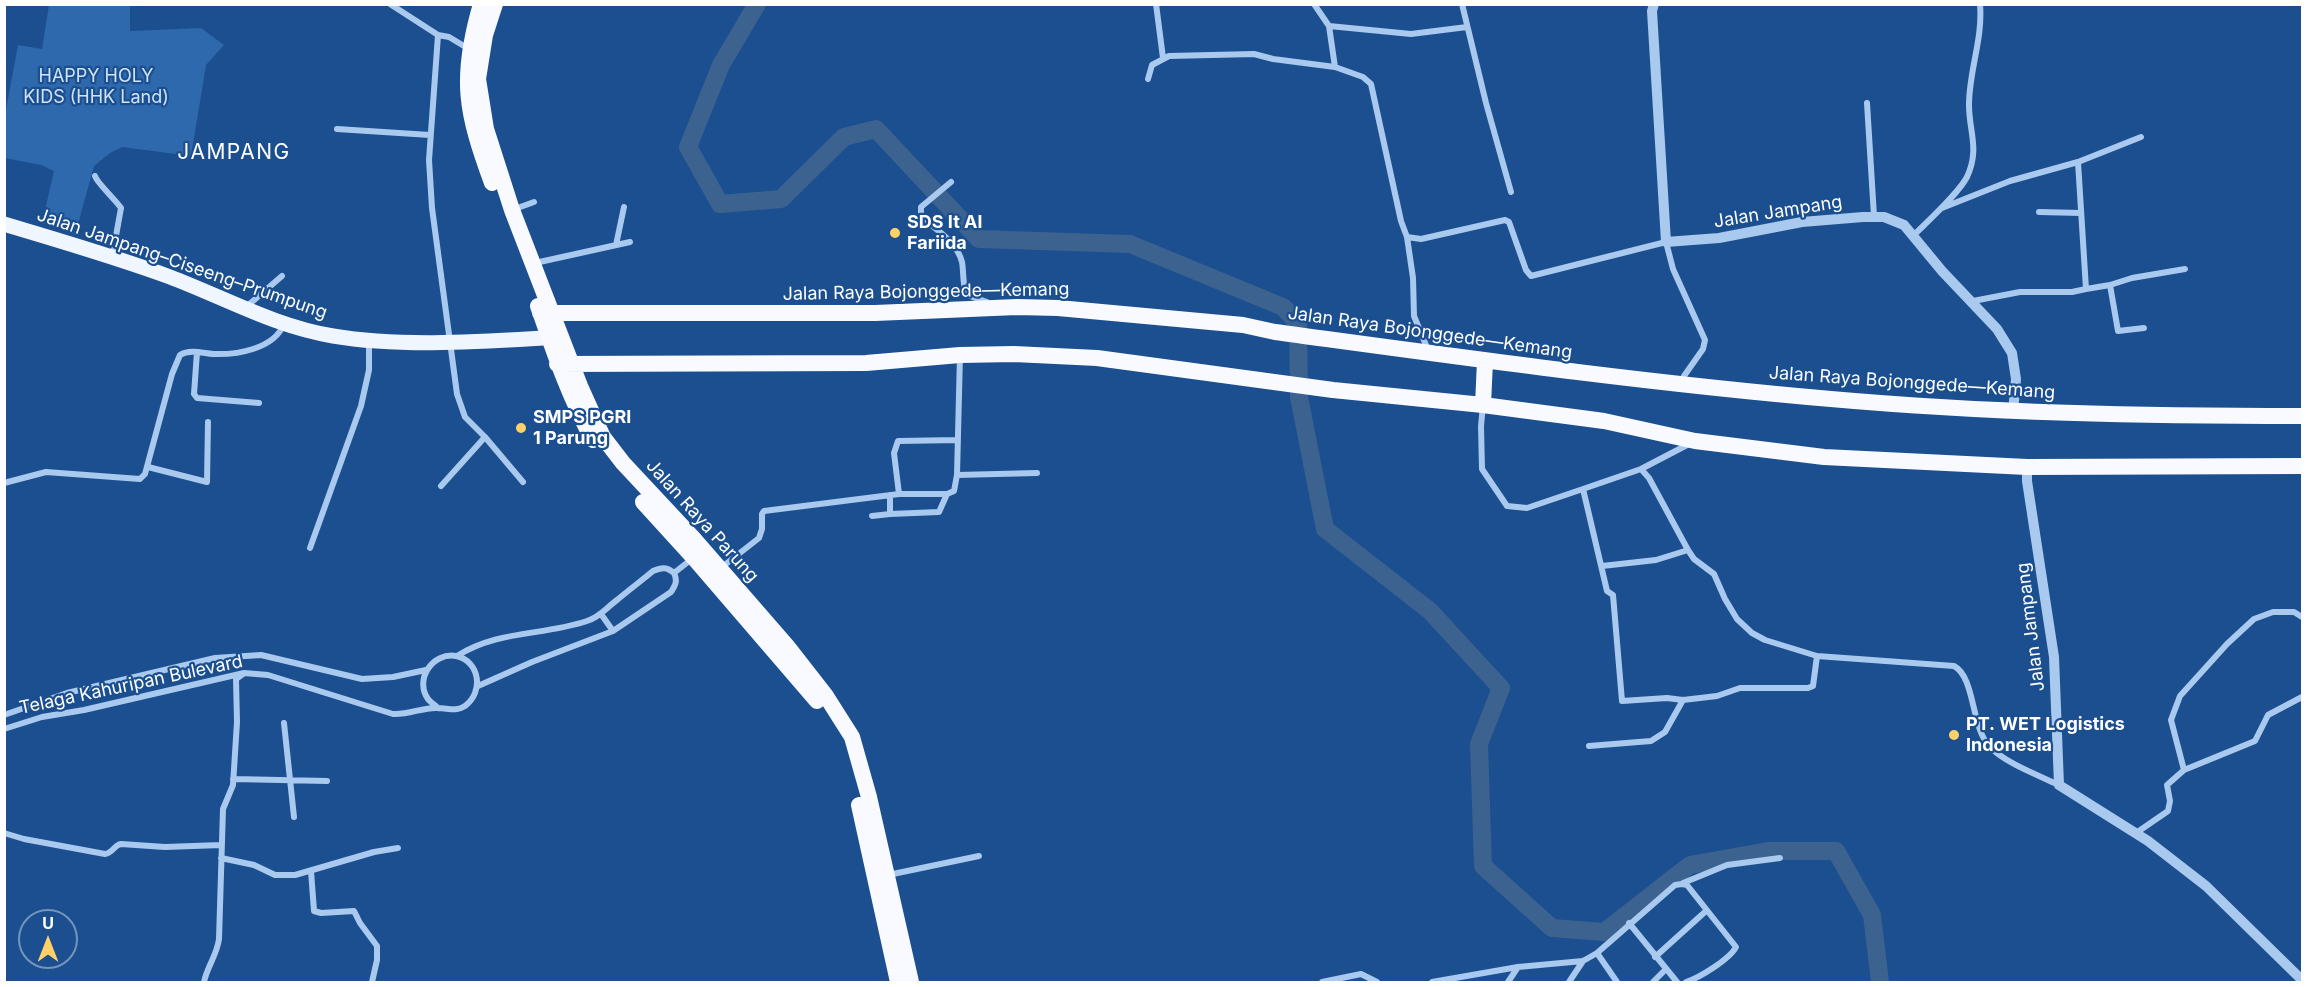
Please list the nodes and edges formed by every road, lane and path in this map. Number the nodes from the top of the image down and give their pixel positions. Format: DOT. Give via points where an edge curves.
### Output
graph roads {
  1 [pos="390,4"];
  2 [pos="481,4"];
  3 [pos="495,4"];
  4 [pos="1156,4"];
  5 [pos="1314,4"];
  6 [pos="1462,4"];
  7 [pos="1654,4"];
  8 [pos="1980,4"];
  9 [pos="1329,26"];
  10 [pos="1467,27"];
  11 [pos="443,36"];
  12 [pos="469,49"];
  13 [pos="1163,58"];
  14 [pos="1335,67"];
  15 [pos="1148,79"];
  16 [pos="1867,103"];
  17 [pos="337,129"];
  18 [pos="430,135"];
  19 [pos="2141,137"];
  20 [pos="2078,162"];
  21 [pos="95,176"];
  22 [pos="951,182"];
  23 [pos="1511,192"];
  24 [pos="534,202"];
  25 [pos="624,207"];
  26 [pos="1938,209"];
  27 [pos="512,210"];
  28 [pos="2039,212"];
  29 [pos="2081,213"];
  30 [pos="1874,216"];
  31 [pos="4,224"];
  32 [pos="1914,235"];
  33 [pos="1407,237"];
  34 [pos="630,242"];
  35 [pos="1666,243"];
  36 [pos="616,245"];
  37 [pos="112,258"];
  38 [pos="531,263"];
  39 [pos="2185,269"];
  40 [pos="282,276"];
  41 [pos="2110,285"];
  42 [pos="2086,289"];
  43 [pos="1973,301"];
  44 [pos="245,308"];
  45 [pos="989,308"];
  46 [pos="546,313"];
  47 [pos="284,323"];
  48 [pos="2144,328"];
  49 [pos="555,337"];
  50 [pos="369,340"];
  51 [pos="452,342"];
  52 [pos="197,352"];
  53 [pos="1430,353"];
  54 [pos="960,354"];
  55 [pos="1485,361"];
  56 [pos="564,364"];
  57 [pos="1684,376"];
  58 [pos="259,403"];
  59 [pos="1483,405"];
  60 [pos="2013,412"];
  61 [pos="2302,416"];
  62 [pos="207,422"];
  63 [pos="484,437"];
  64 [pos="958,440"];
  65 [pos="1695,441"];
  66 [pos="2302,466"];
  67 [pos="148,467"];
  68 [pos="2027,467"];
  69 [pos="1641,469"];
  70 [pos="1037,473"];
  71 [pos="957,476"];
  72 [pos="523,482"];
  73 [pos="4,483"];
  74 [pos="441,486"];
  75 [pos="1582,489"];
  76 [pos="899,494"];
  77 [pos="947,494"];
  78 [pos="890,495"];
  79 [pos="890,514"];
  80 [pos="872,516"];
  81 [pos="310,548"];
  82 [pos="1688,550"];
  83 [pos="699,554"];
  84 [pos="1602,566"];
  85 [pos="719,569"];
  86 [pos="672,571"];
  87 [pos="602,614"];
  88 [pos="2302,617"];
  89 [pos="613,631"];
  90 [pos="457,656"];
  91 [pos="1817,656"];
  92 [pos="426,670"];
  93 [pos="244,673"];
  94 [pos="478,686"];
  95 [pos="2302,697"];
  96 [pos="1683,700"];
  97 [pos="38,703"];
  98 [pos="438,708"];
  99 [pos="4,715"];
  100 [pos="42,717"];
  101 [pos="284,723"];
  102 [pos="4,729"];
  103 [pos="1589,746"];
  104 [pos="2184,770"];
  105 [pos="233,779"];
  106 [pos="289,780"];
  107 [pos="327,781"];
  108 [pos="2059,785"];
  109 [pos="294,817"];
  110 [pos="4,833"];
  111 [pos="2135,834"];
  112 [pos="221,845"];
  113 [pos="398,848"];
  114 [pos="979,856"];
  115 [pos="221,858"];
  116 [pos="1780,858"];
  117 [pos="311,871"];
  118 [pos="887,875"];
  119 [pos="1682,884"];
  120 [pos="1707,911"];
  121 [pos="1629,923"];
  122 [pos="1597,953"];
  123 [pos="1655,957"];
  124 [pos="1583,961"];
  125 [pos="1518,967"];
  126 [pos="1665,970"];
  127 [pos="1463,976"];
  128 [pos="2302,980"];
  129 [pos="204,982"];
  130 [pos="372,982"];
  131 [pos="898,982"];
  132 [pos="911,982"];
  133 [pos="1322,982"];
  134 [pos="1377,982"];
  135 [pos="1432,982"];
  136 [pos="1458,982"];
  137 [pos="1508,982"];
  138 [pos="1569,982"];
  139 [pos="1617,982"];
  140 [pos="1653,982"];
  141 [pos="1677,982"];
  142 [pos="1686,982"];
  1 -- 11 [label="street"];
  2 -- 12 [label="highway, Jalan Raya Parung"];
  3 -- 27 [label="highway, Jalan Raya Parung" via="478,79 486,129"];
  4 -- 13 [label="street"];
  5 -- 9 [label="street"];
  6 -- 10 [label="street"];
  7 -- 35 [label="street"];
  8 -- 26 [label="street" via="1982,24 1969,106 1973,160 1961,187"];
  9 -- 10 [label="street" via="1411,34"];
  9 -- 14 [label="street"];
  10 -- 23 [label="street"];
  11 -- 12 [label="street"];
  11 -- 18 [label="street"];
  12 -- 46 [label="highway, Jalan Raya Parung" via="469,104 476,140"];
  13 -- 14 [label="street" via="1254,54"];
  13 -- 15 [label="street" via="1150,68"];
  14 -- 33 [label="street" via="1366,78 1371,84"];
  16 -- 30 [label="street"];
  17 -- 18 [label="street"];
  18 -- 51 [label="street" via="432,208"];
  19 -- 20 [label="street"];
  20 -- 26 [label="street"];
  20 -- 29 [label="street"];
  21 -- 37 [label="street" via="121,208"];
  22 -- 45 [label="street" via="921,207 921,216 959,254 967,295 987,302"];
  24 -- 27 [label="street"];
  25 -- 36 [label="street"];
  26 -- 32 [label="street"];
  27 -- 38 [label="highway, Jalan Raya Parung"];
  28 -- 29 [label="street"];
  29 -- 42 [label="street"];
  30 -- 32 [label="street, Jalan Jampang" via="1898,222"];
  30 -- 35 [label="street, Jalan Jampang" via="1802,222 1719,238"];
  31 -- 37 [label="main road, Jalan Jampang–Ciseeng–Prumpung"];
  32 -- 43 [label="street, Jalan Jampang" via="1942,271"];
  33 -- 35 [label="street" via="1421,239 1505,220 1526,270 1533,277"];
  33 -- 53 [label="street" via="1414,316"];
  34 -- 36 [label="street"];
  35 -- 57 [label="street" via="1705,340"];
  36 -- 38 [label="street"];
  37 -- 44 [label="main road, Jalan Jampang–Ciseeng–Prumpung"];
  38 -- 46 [label="highway, Jalan Raya Parung"];
  39 -- 41 [label="street"];
  40 -- 44 [label="street"];
  41 -- 42 [label="street"];
  41 -- 48 [label="street" via="2118,331"];
  42 -- 43 [label="street" via="2020,292"];
  43 -- 60 [label="street, Jalan Jampang" via="2012,353 2016,379"];
  44 -- 47 [label="main road, Jalan Jampang–Ciseeng–Prumpung"];
  45 -- 46 [label="highway, Jalan Raya Bojonggede—Kemang" via="863,313"];
  45 -- 53 [label="highway, Jalan Raya Bojonggede—Kemang" via="1068,308 1243,325"];
  46 -- 49 [label="highway, Jalan Raya Parung"];
  47 -- 50 [label="main road, Jalan Jampang–Ciseeng–Prumpung" via="333,336"];
  47 -- 52 [label="street" via="270,342 230,353"];
  49 -- 51 [label="main road, Jalan Jampang–Ciseeng–Prumpung"];
  49 -- 56 [label="highway, Jalan Raya Parung"];
  50 -- 51 [label="main road, Jalan Jampang–Ciseeng–Prumpung"];
  50 -- 81 [label="street" via="369,370 361,406"];
  51 -- 63 [label="street" via="457,394 465,417"];
  52 -- 58 [label="street" via="197,398"];
  52 -- 67 [label="street" via="184,353 176,363"];
  53 -- 55 [label="highway, Jalan Raya Bojonggede—Kemang"];
  54 -- 56 [label="highway" via="866,363"];
  54 -- 59 [label="highway" via="1097,358 1333,390"];
  54 -- 64 [label="street"];
  55 -- 59 [label="highway"];
  55 -- 60 [label="highway, Jalan Raya Bojonggede—Kemang" via="1831,399"];
  56 -- 83 [label="highway, Jalan Raya Parung" via="578,413 610,465"];
  59 -- 65 [label="highway" via="1604,421"];
  59 -- 75 [label="street" via="1482,469 1507,506 1527,508"];
  60 -- 61 [label="highway, Jalan Raya Bojonggede—Kemang"];
  62 -- 67 [label="street" via="207,482"];
  63 -- 72 [label="street"];
  63 -- 74 [label="street"];
  64 -- 71 [label="street"];
  64 -- 76 [label="street" via="898,441 894,453"];
  65 -- 68 [label="highway" via="1824,457"];
  65 -- 69 [label="street"];
  66 -- 68 [label="highway"];
  67 -- 73 [label="street" via="138,479 46,472"];
  68 -- 108 [label="street, Jalan Jampang" via="2054,657"];
  69 -- 75 [label="street"];
  69 -- 82 [label="street"];
  70 -- 71 [label="street"];
  71 -- 77 [label="street" via="954,491"];
  75 -- 84 [label="street"];
  76 -- 77 [label="street"];
  76 -- 78 [label="street"];
  77 -- 79 [label="street" via="939,512"];
  78 -- 79 [label="street"];
  78 -- 85 [label="street" via="764,512 759,538"];
  79 -- 80 [label="street"];
  82 -- 84 [label="street" via="1656,560"];
  82 -- 91 [label="street" via="1714,574 1737,619 1752,633 1778,646"];
  83 -- 85 [label="highway, Jalan Raya Parung"];
  83 -- 86 [label="street"];
  83 -- 131 [label="highway, Jalan Raya Parung" via="838,732 851,768"];
  84 -- 96 [label="street" via="1607,591 1613,595 1622,701"];
  85 -- 118 [label="highway, Jalan Raya Parung" via="788,646 852,737"];
  86 -- 87 [label="street" via="661,567 653,571"];
  86 -- 89 [label="street" via="677,578 671,592"];
  87 -- 89 [label="street"];
  87 -- 90 [label="street" via="567,626 498,638"];
  88 -- 104 [label="street" via="2294,612 2273,612 2254,619 2180,696 2171,720"];
  89 -- 94 [label="street"];
  90 -- 92 [label="street" via="445,656"];
  90 -- 94 [label="street" via="469,662"];
  91 -- 96 [label="street" via="1812,687 1740,688 1717,696"];
  91 -- 108 [label="street" via="1940,663 1958,668 1965,678 1981,735 1990,748"];
  92 -- 97 [label="street, Telaga Kahuripan Bulevard" via="362,679 261,655 215,657"];
  92 -- 98 [label="street" via="423,684 427,698"];
  93 -- 98 [label="street, Telaga Kahuripan Bulevard" via="268,675 393,714"];
  93 -- 100 [label="street, Telaga Kahuripan Bulevard"];
  93 -- 105 [label="street" via="236,679"];
  94 -- 98 [label="street" via="464,707"];
  95 -- 104 [label="street" via="2268,715 2255,741"];
  96 -- 103 [label="street" via="1665,732 1651,741"];
  97 -- 99 [label="street, Telaga Kahuripan Bulevard"];
  97 -- 100 [label="street"];
  100 -- 102 [label="street, Telaga Kahuripan Bulevard"];
  101 -- 106 [label="street"];
  104 -- 111 [label="street" via="2167,785 2168,811"];
  105 -- 106 [label="street"];
  105 -- 112 [label="street" via="224,809"];
  106 -- 107 [label="street"];
  106 -- 109 [label="street"];
  108 -- 111 [label="street"];
  110 -- 112 [label="street" via="105,854 121,844"];
  111 -- 128 [label="street" via="2206,886"];
  112 -- 115 [label="street"];
  113 -- 117 [label="street"];
  114 -- 118 [label="street"];
  115 -- 117 [label="street" via="275,874"];
  115 -- 129 [label="street" via="218,947"];
  116 -- 119 [label="street" via="1727,865"];
  117 -- 130 [label="street" via="314,911 354,911 377,946"];
  118 -- 132 [label="highway, Jalan Raya Parung"];
  119 -- 120 [label="street"];
  119 -- 121 [label="street" via="1675,885"];
  120 -- 123 [label="street"];
  120 -- 142 [label="street" via="1736,948"];
  121 -- 122 [label="street"];
  121 -- 123 [label="street"];
  122 -- 124 [label="street"];
  122 -- 139 [label="street"];
  123 -- 126 [label="street"];
  124 -- 125 [label="street"];
  124 -- 138 [label="street"];
  125 -- 127 [label="street"];
  125 -- 137 [label="street"];
  126 -- 140 [label="street"];
  126 -- 141 [label="street"];
  127 -- 135 [label="street"];
  127 -- 136 [label="street"];
  133 -- 134 [label="street" via="1360,974"];
}
